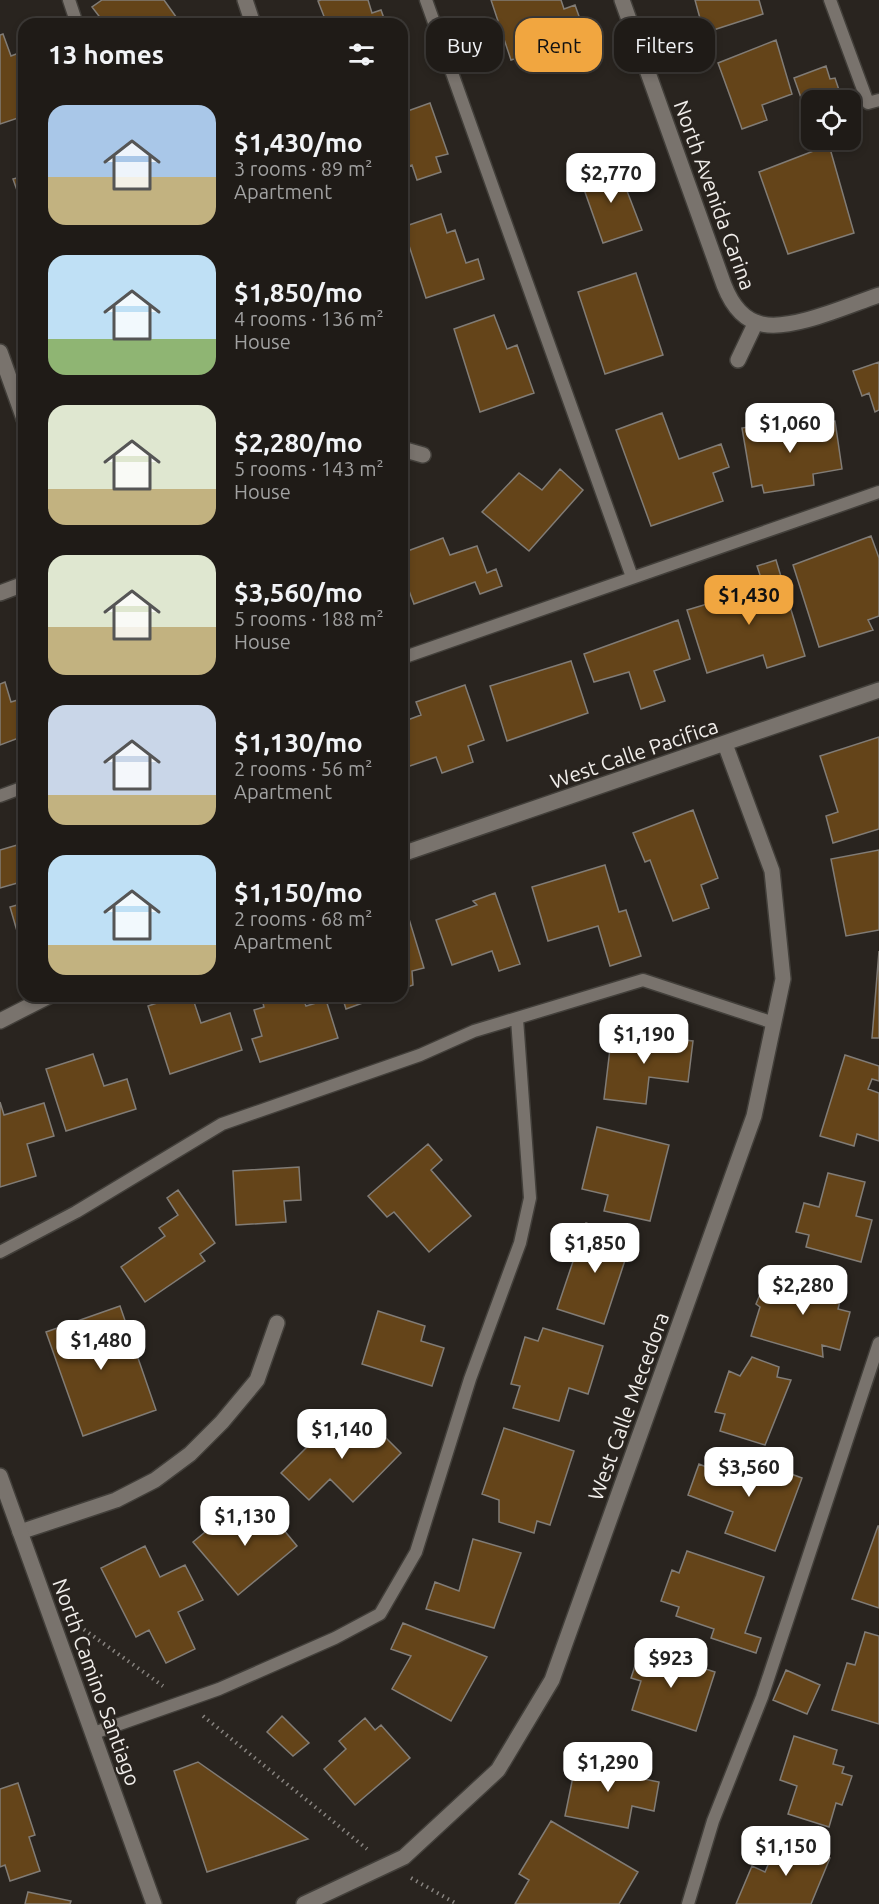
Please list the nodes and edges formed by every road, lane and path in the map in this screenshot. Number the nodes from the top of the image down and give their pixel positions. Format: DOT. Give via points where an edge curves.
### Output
graph roads {
  1 [pos="69,0"];
  2 [pos="245,0"];
  3 [pos="426,0"];
  4 [pos="622,0"];
  5 [pos="830,0"];
  6 [pos="75,18"];
  7 [pos="251,18"];
  8 [pos="879,100"];
  9 [pos="879,295"];
  10 [pos="758,323"];
  11 [pos="0,352"];
  12 [pos="738,360"];
  13 [pos="18,402"];
  14 [pos="408,451"];
  15 [pos="423,455"];
  16 [pos="879,492"];
  17 [pos="632,577"];
  18 [pos="18,586"];
  19 [pos="0,593"];
  20 [pos="408,656"];
  21 [pos="879,690"];
  22 [pos="725,744"];
  23 [pos="18,789"];
  24 [pos="0,796"];
  25 [pos="408,852"];
  26 [pos="38,1002"];
  27 [pos="517,1018"];
  28 [pos="0,1022"];
  29 [pos="774,1023"];
  30 [pos="0,1252"];
  31 [pos="277,1323"];
  32 [pos="879,1343"];
  33 [pos="0,1476"];
  34 [pos="20,1533"];
  35 [pos="46,1604"];
  36 [pos="185,1701"];
  37 [pos="94,1734"];
  38 [pos="387,1865"];
  39 [pos="154,1904"];
  40 [pos="304,1904"];
  41 [pos="457,1904"];
  42 [pos="688,1904"];
  1 -- 6 [label="lane"];
  2 -- 7 [label="street"];
  3 -- 17 [label="lane"];
  4 -- 10 [label="street, North Avenida Carina" via="730,299 737,310"];
  5 -- 8 [label="lane" via="868,103"];
  9 -- 10 [label="street" via="811,318 775,325"];
  10 -- 12 [label="street"];
  11 -- 13 [label="street"];
  14 -- 15 [label="street"];
  16 -- 17 [label="lane"];
  17 -- 20 [label="lane"];
  18 -- 19 [label="street"];
  21 -- 22 [label="street, West Calle Pacifica"];
  22 -- 25 [label="street, West Calle Pacifica"];
  22 -- 29 [label="street, West Calle Mecedora" via="772,871 783,979"];
  23 -- 24 [label="lane"];
  26 -- 28 [label="street"];
  27 -- 29 [label="lane" via="643,980"];
  27 -- 30 [label="lane" via="222,1124 86,1206"];
  27 -- 36 [label="lane" via="530,1198 520,1243 470,1379 416,1552 381,1614 335,1638"];
  29 -- 38 [label="street, West Calle Mecedora" via="754,1116 552,1680 498,1770 404,1857"];
  31 -- 34 [label="street" via="257,1380 190,1454 155,1480 116,1500"];
  32 -- 42 [label="lane" via="762,1696 713,1821"];
  33 -- 34 [label="street, North Camino Santiago"];
  34 -- 35 [label="street, North Camino Santiago"];
  35 -- 36 [label="path"];
  35 -- 37 [label="street, North Camino Santiago"];
  36 -- 37 [label="lane"];
  36 -- 38 [label="path"];
  37 -- 39 [label="street, North Camino Santiago"];
  38 -- 40 [label="street, West Calle Mecedora"];
  38 -- 41 [label="path"];
}
